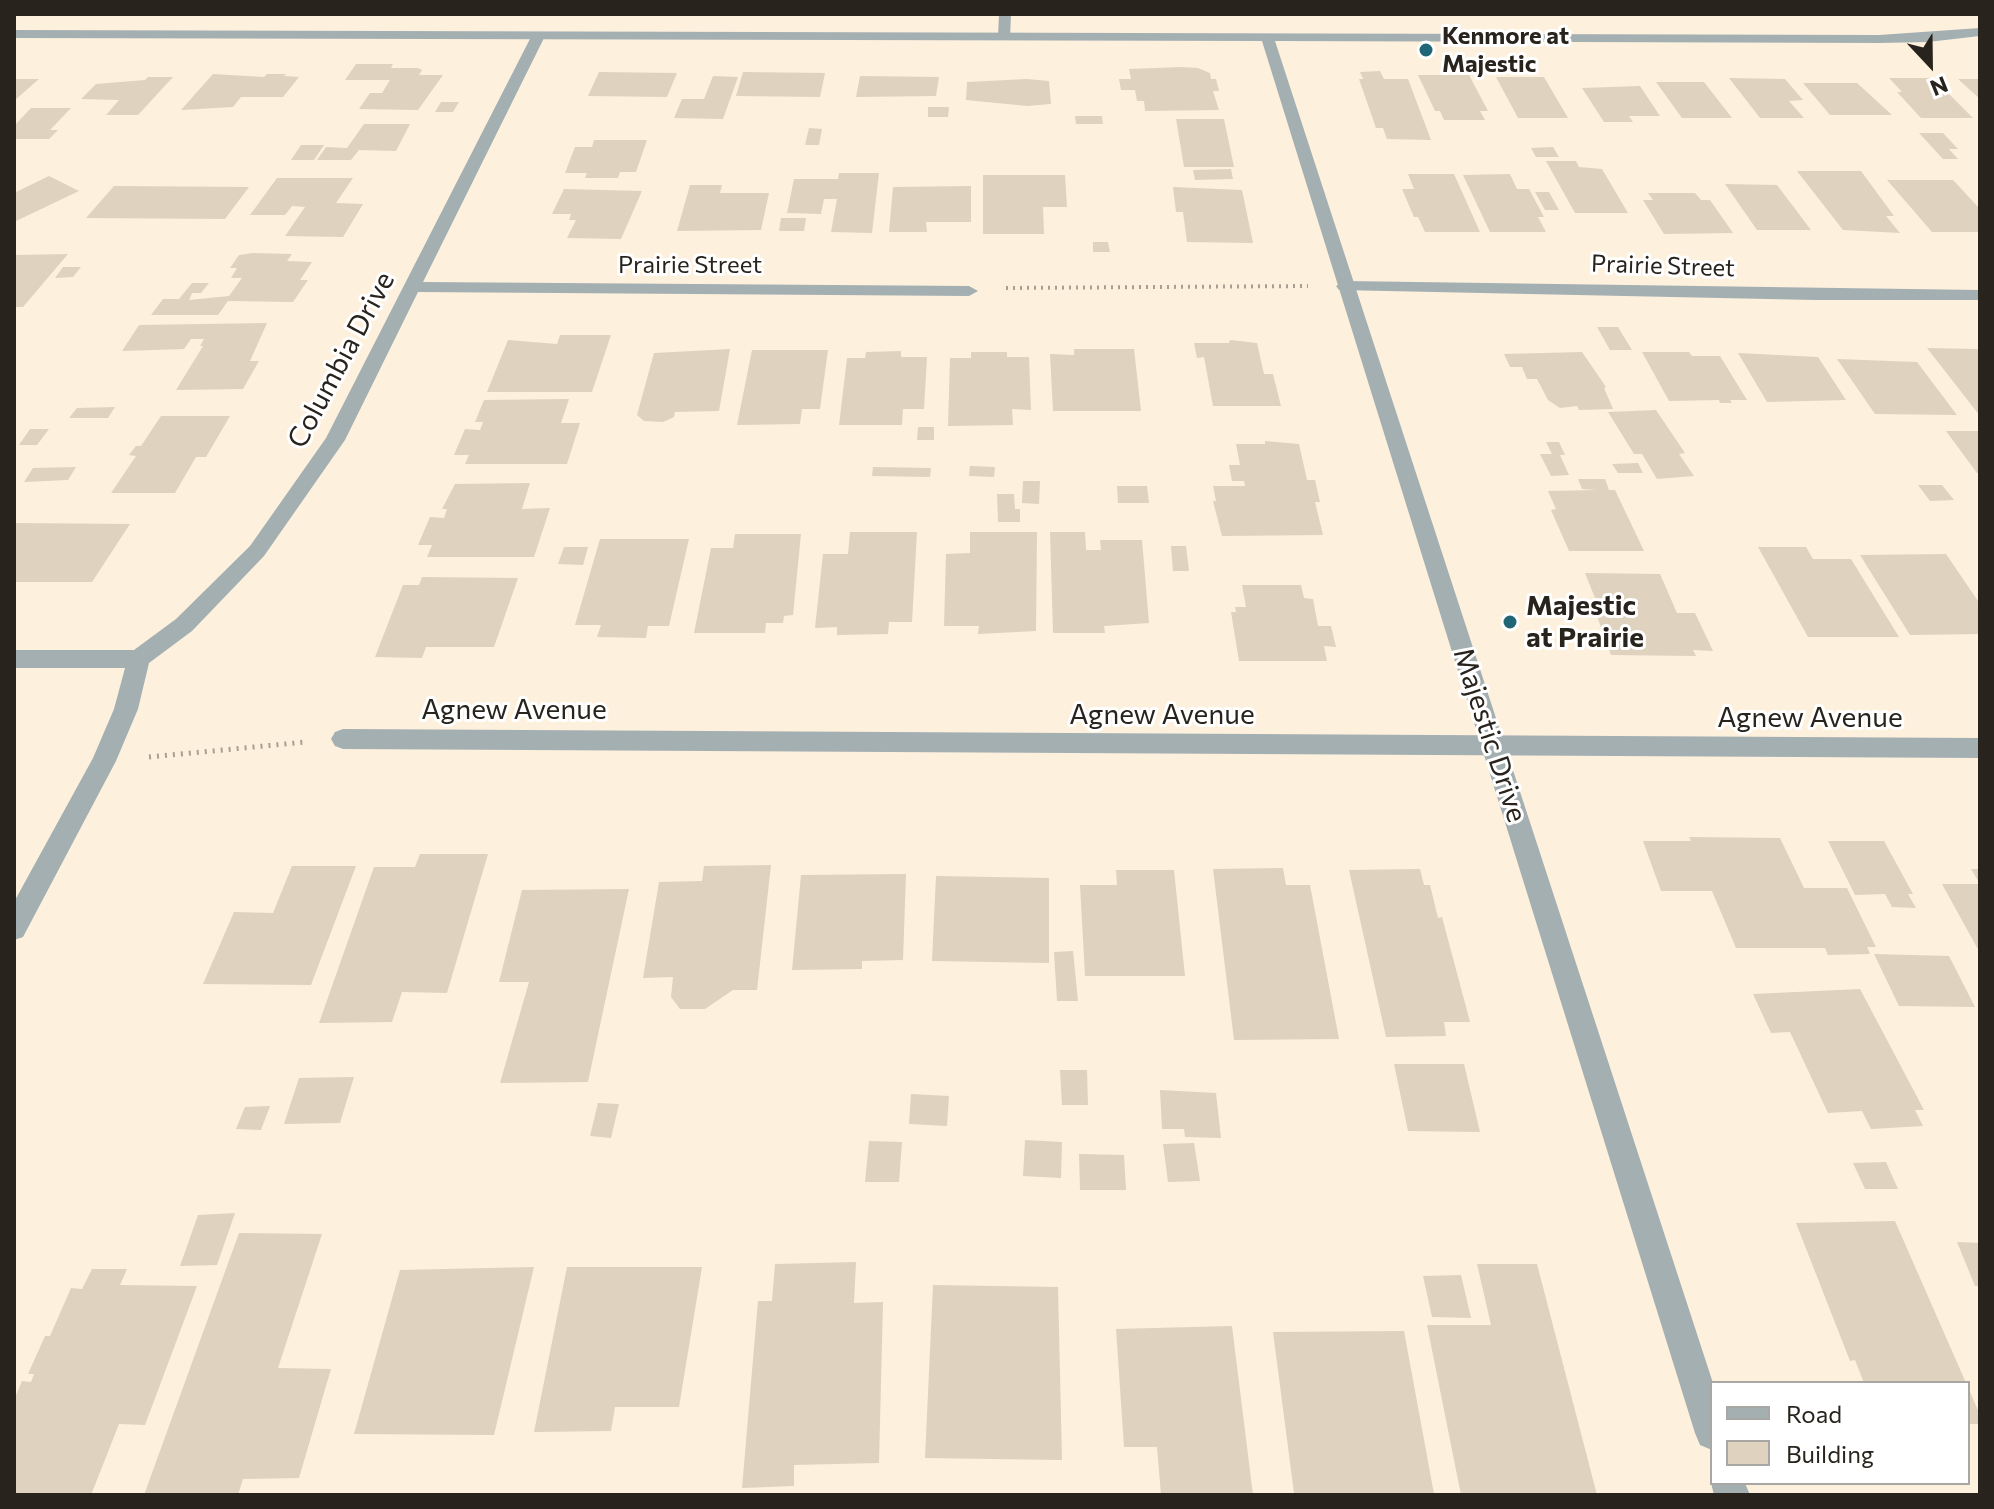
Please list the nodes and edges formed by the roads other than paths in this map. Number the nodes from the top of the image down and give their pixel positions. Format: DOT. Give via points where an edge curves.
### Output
graph roads {
  1 [pos="1005,14"];
  2 [pos="14,34"];
  3 [pos="1978,34"];
  4 [pos="538,36"];
  5 [pos="1005,37"];
  6 [pos="1267,37"];
  7 [pos="1345,286"];
  8 [pos="412,287"];
  9 [pos="969,291"];
  10 [pos="1980,295"];
  11 [pos="14,659"];
  12 [pos="139,659"];
  13 [pos="343,739"];
  14 [pos="1494,748"];
  15 [pos="1980,748"];
  16 [pos="14,928"];
  17 [pos="1710,1427"];
  1 -- 5 [label="street"];
  2 -- 4 [label="street"];
  3 -- 6 [label="street" via="1879,39"];
  4 -- 5 [label="street"];
  4 -- 8 [label="street, Columbia Drive"];
  5 -- 6 [label="street"];
  6 -- 7 [label="street, Majestic Drive"];
  7 -- 10 [label="street, Prairie Street"];
  7 -- 14 [label="street, Majestic Drive"];
  8 -- 9 [label="street, Prairie Street"];
  8 -- 12 [label="street, Columbia Drive" via="335,440 257,551 184,625"];
  11 -- 12 [label="street"];
  12 -- 16 [label="street" via="104,761"];
  13 -- 14 [label="street, Agnew Avenue"];
  14 -- 15 [label="street, Agnew Avenue"];
  14 -- 17 [label="street, Majestic Drive"];
}
